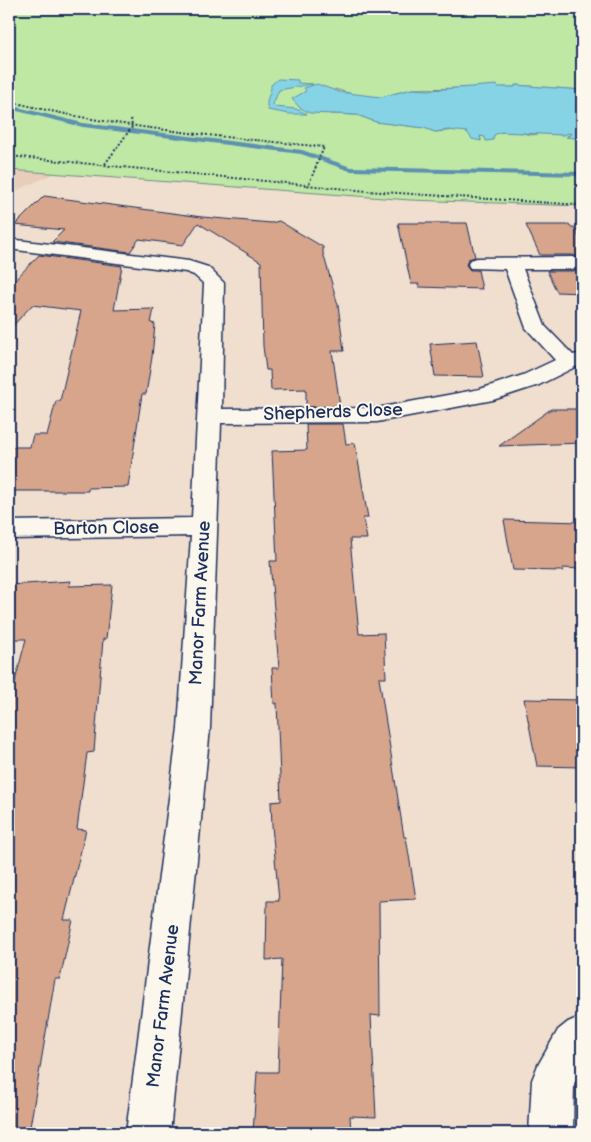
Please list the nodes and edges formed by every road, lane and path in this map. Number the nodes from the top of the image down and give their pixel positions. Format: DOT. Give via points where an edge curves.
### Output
graph roads {
  1 [pos="9,101"];
  2 [pos="131,118"];
  3 [pos="132,126"];
  4 [pos="9,156"];
  5 [pos="105,164"];
  6 [pos="308,186"];
  7 [pos="582,204"];
  8 [pos="9,244"];
  9 [pos="572,262"];
  10 [pos="477,264"];
  11 [pos="512,264"];
  12 [pos="575,360"];
  13 [pos="210,416"];
  14 [pos="204,526"];
  15 [pos="9,530"];
  16 [pos="582,1036"];
  17 [pos="148,1133"];
  18 [pos="551,1133"];
  1 -- 3 [label="path" via="49,113"];
  2 -- 3 [label="path"];
  3 -- 5 [label="path"];
  3 -- 6 [label="path" via="324,147"];
  4 -- 5 [label="path"];
  5 -- 6 [label="path"];
  6 -- 7 [label="path" via="436,197"];
  8 -- 13 [label="street, Manor Farm Avenue" via="189,267 209,277 214,283"];
  9 -- 11 [label="street"];
  10 -- 11 [label="street"];
  11 -- 12 [label="street, Shepherds Close" via="536,328"];
  12 -- 13 [label="street, Shepherds Close" via="531,380 485,395 432,406 377,414"];
  13 -- 14 [label="street, Manor Farm Avenue"];
  14 -- 15 [label="street, Barton Close"];
  14 -- 17 [label="street, Manor Farm Avenue" via="194,728"];
  16 -- 18 [label="street" via="573,1045 553,1080"];
}
